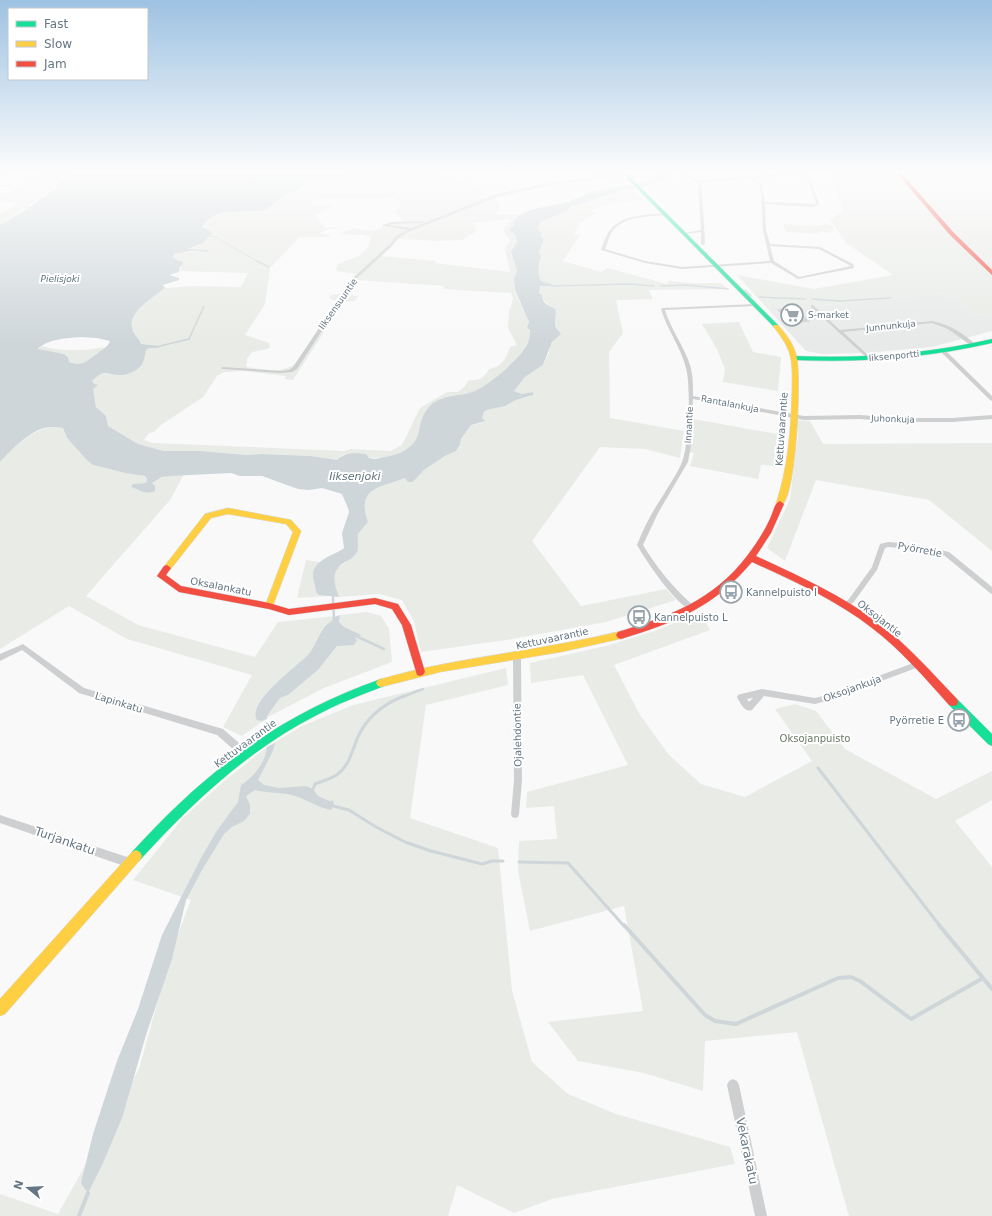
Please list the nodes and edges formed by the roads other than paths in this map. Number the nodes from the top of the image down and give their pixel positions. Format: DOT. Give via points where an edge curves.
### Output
graph roads {
  1 [pos="387,230"];
  2 [pos="409,230"];
  3 [pos="613,230"];
  4 [pos="682,230"];
  5 [pos="764,230"];
  6 [pos="948,230"];
  7 [pos="702,231"];
  8 [pos="686,233"];
  9 [pos="394,234"];
  10 [pos="703,244"];
  11 [pos="769,245"];
  12 [pos="772,262"];
  13 [pos="718,267"];
  14 [pos="992,273"];
  15 [pos="756,306"];
  16 [pos="812,306"];
  17 [pos="839,331"];
  18 [pos="992,341"];
  19 [pos="975,346"];
  20 [pos="944,352"];
  21 [pos="794,358"];
  22 [pos="868,358"];
  23 [pos="223,368"];
  24 [pos="691,397"];
  25 [pos="992,398"];
  26 [pos="794,417"];
  27 [pos="992,417"];
  28 [pos="752,558"];
  29 [pos="992,591"];
  30 [pos="845,605"];
  31 [pos="269,606"];
  32 [pos="692,608"];
  33 [pos="517,657"];
  34 [pos="0,658"];
  35 [pos="916,665"];
  36 [pos="420,672"];
  37 [pos="762,692"];
  38 [pos="992,741"];
  39 [pos="242,756"];
  40 [pos="515,814"];
  41 [pos="0,819"];
  42 [pos="130,863"];
  43 [pos="0,1009"];
  44 [pos="733,1085"];
  45 [pos="761,1216"];
  1 -- 9 [label="street"];
  2 -- 9 [label="street, Iiksensuuntie"];
  3 -- 13 [label="street" via="601,254 611,257 616,254 666,267"];
  4 -- 8 [label="street, Kettuvaarantie"];
  5 -- 11 [label="street"];
  6 -- 14 [label="street"];
  7 -- 8 [label="street"];
  7 -- 10 [label="street"];
  8 -- 13 [label="street, Kettuvaarantie"];
  9 -- 23 [label="street, Iiksensuuntie" via="391,245 354,279 296,368 280,372"];
  11 -- 12 [label="street"];
  11 -- 12 [label="street" via="820,248 853,267 798,278"];
  12 -- 13 [label="street"];
  13 -- 15 [label="street, Kettuvaarantie"];
  15 -- 21 [label="street, Kettuvaarantie" via="778,329"];
  15 -- 24 [label="street, Innantie" via="662,309 689,373"];
  16 -- 17 [label="street"];
  17 -- 19 [label="street, Junnunkuja" via="932,322 947,325"];
  17 -- 22 [label="street"];
  18 -- 19 [label="street, Iiksenportti"];
  19 -- 20 [label="street, Iiksenportti"];
  20 -- 22 [label="street, Iiksenportti"];
  20 -- 25 [label="street"];
  21 -- 22 [label="street, Iiksenportti"];
  21 -- 26 [label="street, Kettuvaarantie"];
  24 -- 26 [label="street, Rantalankuja"];
  24 -- 32 [label="street, Innantie" via="689,440 685,460 646,528 640,545 650,562"];
  26 -- 27 [label="street, Juhonkuja" via="952,420"];
  26 -- 28 [label="street, Kettuvaarantie" via="790,466 784,497 770,529"];
  28 -- 30 [label="street, Oksojantie"];
  28 -- 32 [label="street, Kettuvaarantie" via="728,582"];
  29 -- 30 [label="street, Pyörretie" via="947,554 887,544 882,546 875,568 851,601"];
  30 -- 35 [label="street, Oksojantie" via="891,638"];
  31 -- 31 [label="street, Oksalankatu" via="179,589 161,576 208,516 228,510 288,522 297,531"];
  31 -- 36 [label="street, Oksalankatu" via="289,612 375,601 395,606 406,625"];
  32 -- 33 [label="street, Kettuvaarantie" via="621,634"];
  33 -- 36 [label="street, Kettuvaarantie"];
  33 -- 40 [label="street, Ojalehdontie" via="518,780"];
  34 -- 39 [label="street, Lapinkatu" via="23,647 82,691 220,732 236,746"];
  35 -- 37 [label="street, Oksojankuja" via="815,701"];
  35 -- 38 [label="street, Oksojantie"];
  36 -- 39 [label="street, Kettuvaarantie" via="374,685 326,704 268,737"];
  39 -- 42 [label="street, Kettuvaarantie" via="190,800"];
  41 -- 42 [label="street, Turjankatu"];
  42 -- 43 [label="street, Kettuvaarantie"];
  44 -- 45 [label="street, Vekarakatu"];
}
